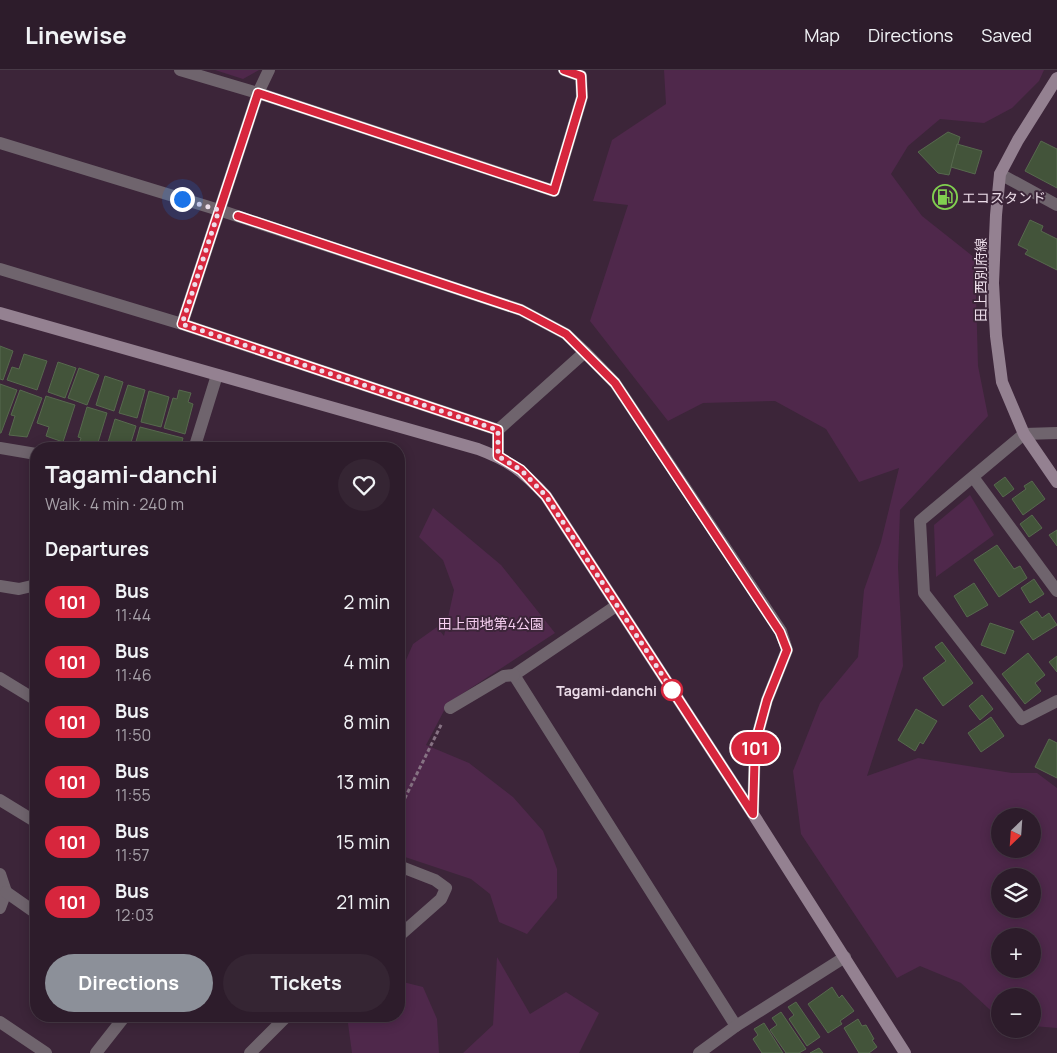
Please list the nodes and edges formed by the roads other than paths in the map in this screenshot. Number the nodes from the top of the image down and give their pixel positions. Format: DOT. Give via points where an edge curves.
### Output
graph roads {
  1 [pos="180,70"];
  2 [pos="269,70"];
  3 [pos="564,70"];
  4 [pos="582,73"];
  5 [pos="1057,78"];
  6 [pos="258,93"];
  7 [pos="0,144"];
  8 [pos="1000,174"];
  9 [pos="1057,205"];
  10 [pos="219,210"];
  11 [pos="0,269"];
  12 [pos="0,313"];
  13 [pos="182,324"];
  14 [pos="585,352"];
  15 [pos="217,376"];
  16 [pos="498,430"];
  17 [pos="1057,433"];
  18 [pos="1024,434"];
  19 [pos="196,442"];
  20 [pos="0,448"];
  21 [pos="30,453"];
  22 [pos="498,456"];
  23 [pos="973,477"];
  24 [pos="1057,482"];
  25 [pos="0,586"];
  26 [pos="30,586"];
  27 [pos="1057,592"];
  28 [pos="616,606"];
  29 [pos="514,675"];
  30 [pos="0,678"];
  31 [pos="30,696"];
  32 [pos="1057,701"];
  33 [pos="450,708"];
  34 [pos="0,800"];
  35 [pos="753,814"];
  36 [pos="30,818"];
  37 [pos="405,868"];
  38 [pos="0,874"];
  39 [pos="6,892"];
  40 [pos="0,908"];
  41 [pos="30,909"];
  42 [pos="405,931"];
  43 [pos="845,957"];
  44 [pos="0,1022"];
  45 [pos="120,1022"];
  46 [pos="281,1022"];
  47 [pos="736,1026"];
  48 [pos="46,1053"];
  49 [pos="96,1053"];
  50 [pos="250,1053"];
  51 [pos="699,1053"];
  52 [pos="905,1053"];
  1 -- 6 [label="street"];
  2 -- 6 [label="street"];
  3 -- 4 [label="street"];
  4 -- 6 [label="street" via="582,97 554,191"];
  5 -- 8 [label="street, 田上西別府線"];
  6 -- 10 [label="street"];
  7 -- 10 [label="street"];
  8 -- 9 [label="street"];
  8 -- 18 [label="street, 田上西別府線" via="993,283 996,336 1002,382"];
  10 -- 13 [label="street"];
  10 -- 14 [label="street" via="521,310 566,334"];
  11 -- 13 [label="street"];
  12 -- 15 [label="street"];
  13 -- 16 [label="street"];
  14 -- 16 [label="street"];
  14 -- 35 [label="street" via="615,383 780,632 787,650 767,700 755,744"];
  15 -- 19 [label="street"];
  15 -- 22 [label="street"];
  16 -- 22 [label="street"];
  17 -- 18 [label="street"];
  18 -- 23 [label="street"];
  18 -- 24 [label="street, 田上西別府線"];
  20 -- 21 [label="street"];
  22 -- 28 [label="street" via="521,470 546,496"];
  23 -- 27 [label="street"];
  23 -- 32 [label="street" via="920,521 924,593 1022,719"];
  25 -- 26 [label="street" via="19,589"];
  28 -- 29 [label="street"];
  28 -- 35 [label="street"];
  29 -- 33 [label="street" via="504,676"];
  29 -- 47 [label="street"];
  30 -- 31 [label="street"];
  34 -- 36 [label="street"];
  35 -- 43 [label="street"];
  37 -- 42 [label="street" via="446,888 440,899"];
  38 -- 39 [label="street"];
  39 -- 40 [label="street"];
  39 -- 41 [label="street"];
  43 -- 47 [label="street"];
  43 -- 52 [label="street"];
  44 -- 48 [label="street"];
  45 -- 49 [label="street"];
  46 -- 50 [label="street"];
  47 -- 51 [label="street"];
}
